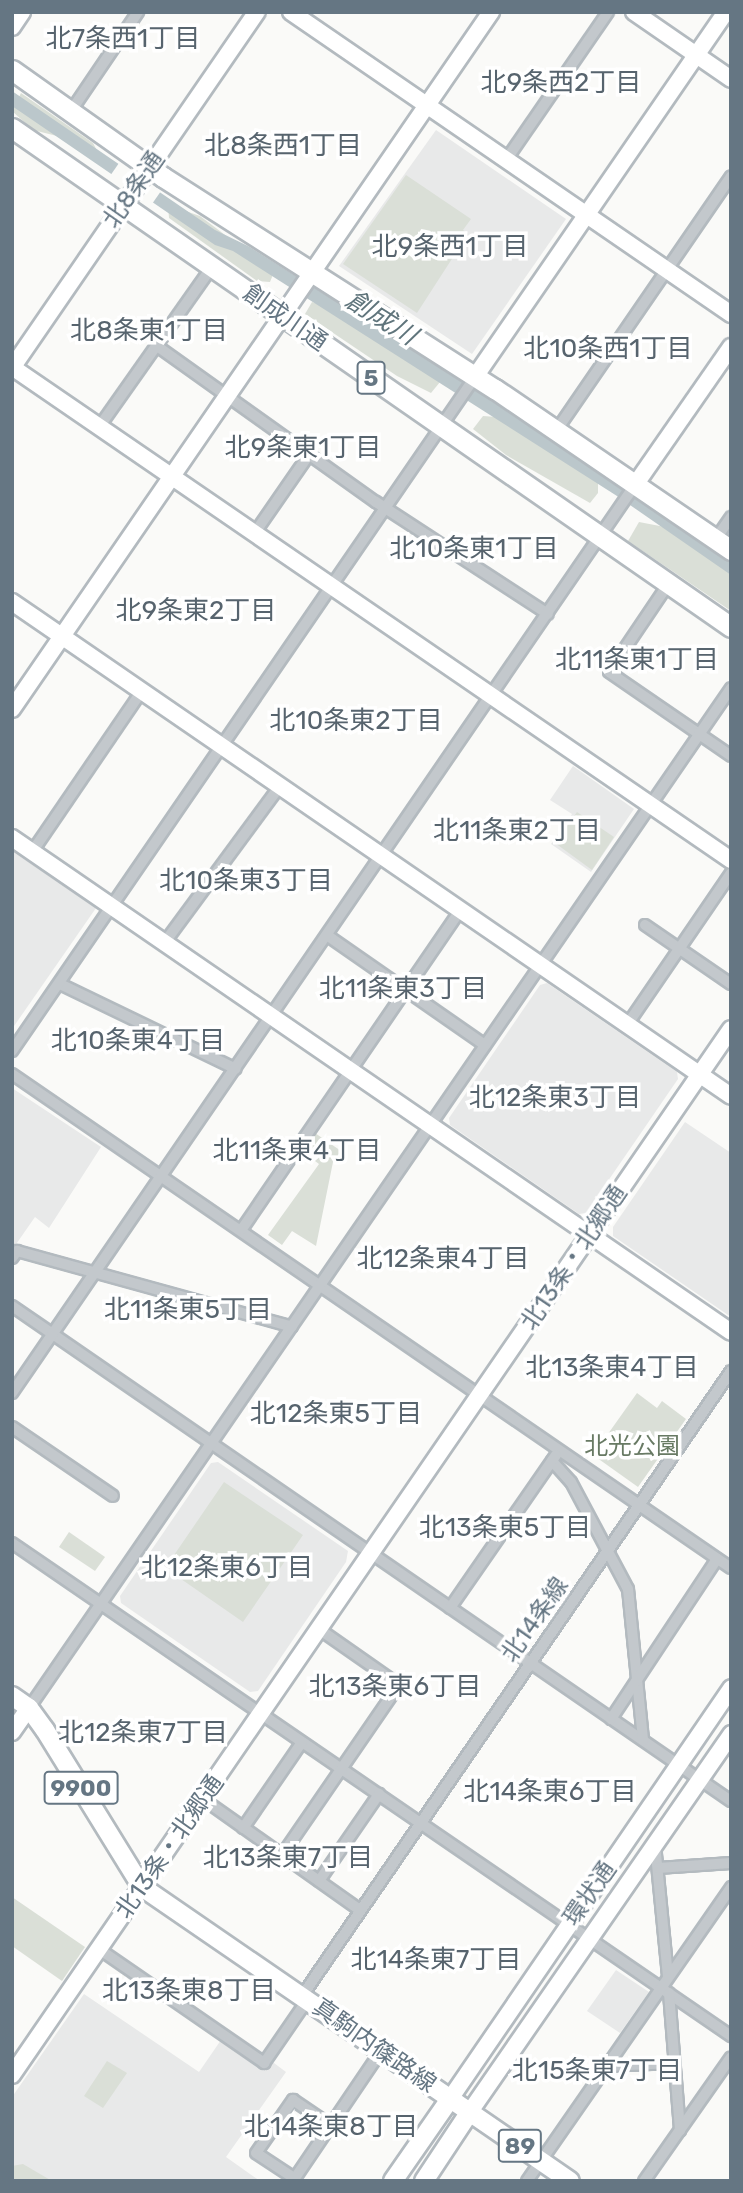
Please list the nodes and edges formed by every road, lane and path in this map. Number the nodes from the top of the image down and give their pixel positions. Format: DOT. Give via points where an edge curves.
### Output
graph roads {
  1 [pos="22,12"];
  2 [pos="138,12"];
  3 [pos="257,12"];
  4 [pos="291,12"];
  5 [pos="491,12"];
  6 [pos="608,12"];
  7 [pos="634,12"];
  8 [pos="726,12"];
  9 [pos="12,27"];
  10 [pos="696,55"];
  11 [pos="12,70"];
  12 [pos="731,79"];
  13 [pos="427,106"];
  14 [pos="71,111"];
  15 [pos="12,128"];
  16 [pos="506,160"];
  17 [pos="731,176"];
  18 [pos="138,186"];
  19 [pos="587,215"];
  20 [pos="212,267"];
  21 [pos="666,270"];
  22 [pos="305,282"];
  23 [pos="731,314"];
  24 [pos="282,316"];
  25 [pos="157,346"];
  26 [pos="731,347"];
  27 [pos="12,368"];
  28 [pos="467,387"];
  29 [pos="228,396"];
  30 [pos="440,426"];
  31 [pos="99,427"];
  32 [pos="556,431"];
  33 [pos="310,453"];
  34 [pos="172,476"];
  35 [pos="630,494"];
  36 [pos="385,506"];
  37 [pos="731,517"];
  38 [pos="254,534"];
  39 [pos="601,536"];
  40 [pos="723,545"];
  41 [pos="669,583"];
  42 [pos="331,586"];
  43 [pos="12,601"];
  44 [pos="548,614"];
  45 [pos="731,627"];
  46 [pos="62,636"];
  47 [pos="731,688"];
  48 [pos="142,691"];
  49 [pos="491,696"];
  50 [pos="12,709"];
  51 [pos="699,734"];
  52 [pos="223,747"];
  53 [pos="731,756"];
  54 [pos="280,786"];
  55 [pos="650,806"];
  56 [pos="12,838"];
  57 [pos="33,852"];
  58 [pos="382,857"];
  59 [pos="731,860"];
  60 [pos="731,873"];
  61 [pos="112,907"];
  62 [pos="460,911"];
  63 [pos="645,925"];
  64 [pos="328,936"];
  65 [pos="165,942"];
  66 [pos="679,948"];
  67 [pos="540,966"];
  68 [pos="60,984"];
  69 [pos="731,984"];
  70 [pos="406,991"];
  71 [pos="271,1015"];
  72 [pos="628,1025"];
  73 [pos="731,1030"];
  74 [pos="485,1045"];
  75 [pos="12,1051"];
  76 [pos="236,1069"];
  77 [pos="351,1070"];
  78 [pos="12,1074"];
  79 [pos="700,1074"];
  80 [pos="731,1096"];
  81 [pos="430,1125"];
  82 [pos="163,1175"];
  83 [pos="242,1229"];
  84 [pos="590,1235"];
  85 [pos="12,1258"];
  86 [pos="94,1273"];
  87 [pos="321,1285"];
  88 [pos="12,1306"];
  89 [pos="292,1327"];
  90 [pos="731,1332"];
  91 [pos="52,1335"];
  92 [pos="731,1371"];
  93 [pos="12,1393"];
  94 [pos="480,1394"];
  95 [pos="12,1427"];
  96 [pos="211,1444"];
  97 [pos="560,1449"];
  98 [pos="552,1461"];
  99 [pos="113,1496"];
  100 [pos="640,1504"];
  101 [pos="12,1543"];
  102 [pos="608,1550"];
  103 [pos="370,1555"];
  104 [pos="717,1559"];
  105 [pos="731,1567"];
  106 [pos="101,1604"];
  107 [pos="450,1608"];
  108 [pos="319,1629"];
  109 [pos="530,1664"];
  110 [pos="639,1678"];
  111 [pos="731,1688"];
  112 [pos="12,1696"];
  113 [pos="29,1708"];
  114 [pos="261,1714"];
  115 [pos="611,1719"];
  116 [pos="12,1732"];
  117 [pos="731,1734"];
  118 [pos="643,1740"];
  119 [pos="302,1742"];
  120 [pos="678,1765"];
  121 [pos="341,1768"];
  122 [pos="698,1780"];
  123 [pos="379,1794"];
  124 [pos="203,1799"];
  125 [pos="731,1801"];
  126 [pos="420,1823"];
  127 [pos="243,1828"];
  128 [pos="655,1844"];
  129 [pos="282,1855"];
  130 [pos="731,1863"];
  131 [pos="658,1868"];
  132 [pos="319,1881"];
  133 [pos="142,1887"];
  134 [pos="731,1887"];
  135 [pos="360,1910"];
  136 [pos="569,1925"];
  137 [pos="590,1940"];
  138 [pos="99,1949"];
  139 [pos="668,1977"];
  140 [pos="664,1990"];
  141 [pos="305,1998"];
  142 [pos="731,2036"];
  143 [pos="381,2051"];
  144 [pos="731,2057"];
  145 [pos="674,2063"];
  146 [pos="606,2066"];
  147 [pos="12,2075"];
  148 [pos="450,2099"];
  149 [pos="469,2113"];
  150 [pos="330,2125"];
  151 [pos="680,2130"];
  152 [pos="541,2161"];
  153 [pos="294,2179"];
  154 [pos="393,2181"];
  155 [pos="424,2181"];
  156 [pos="527,2181"];
  157 [pos="570,2181"];
  158 [pos="644,2181"];
  1 -- 9 [label="street"];
  2 -- 14 [label="street"];
  3 -- 18 [label="street, 北8条通"];
  4 -- 13 [label="street"];
  5 -- 13 [label="street"];
  6 -- 16 [label="street"];
  7 -- 10 [label="street"];
  8 -- 10 [label="street"];
  10 -- 12 [label="street"];
  10 -- 19 [label="street"];
  11 -- 14 [label="highway, 創成川通 / 5"];
  13 -- 16 [label="street"];
  13 -- 22 [label="street"];
  14 -- 18 [label="highway, 創成川通 / 5"];
  15 -- 18 [label="highway, 創成川通 / 5"];
  16 -- 19 [label="street"];
  17 -- 21 [label="street"];
  18 -- 20 [label="highway, 創成川通 / 5"];
  18 -- 22 [label="highway, 創成川通 / 5"];
  18 -- 27 [label="street, 北8条通"];
  19 -- 21 [label="street"];
  19 -- 28 [label="street"];
  20 -- 24 [label="highway, 創成川通 / 5"];
  20 -- 25 [label="street"];
  21 -- 23 [label="street"];
  21 -- 32 [label="street"];
  22 -- 24 [label="street"];
  22 -- 28 [label="highway, 創成川通 / 5"];
  24 -- 29 [label="street"];
  24 -- 30 [label="highway, 創成川通 / 5"];
  25 -- 29 [label="street"];
  25 -- 31 [label="street"];
  26 -- 35 [label="street"];
  27 -- 31 [label="street"];
  28 -- 30 [label="street"];
  28 -- 32 [label="highway, 創成川通 / 5"];
  29 -- 33 [label="street"];
  29 -- 34 [label="street"];
  30 -- 36 [label="street"];
  30 -- 39 [label="highway, 創成川通 / 5"];
  31 -- 34 [label="street"];
  32 -- 35 [label="highway, 創成川通 / 5"];
  33 -- 36 [label="street"];
  33 -- 38 [label="street"];
  34 -- 38 [label="street"];
  34 -- 46 [label="street"];
  35 -- 39 [label="street"];
  35 -- 40 [label="highway, 創成川通 / 5"];
  36 -- 42 [label="street"];
  36 -- 44 [label="street"];
  37 -- 40 [label="street"];
  38 -- 42 [label="street"];
  39 -- 41 [label="highway, 創成川通 / 5"];
  39 -- 44 [label="street"];
  41 -- 45 [label="highway, 創成川通 / 5"];
  41 -- 51 [label="street" via="609,672"];
  42 -- 49 [label="street"];
  42 -- 52 [label="street"];
  43 -- 46 [label="street"];
  44 -- 49 [label="street"];
  46 -- 48 [label="street"];
  46 -- 50 [label="street"];
  47 -- 51 [label="street"];
  48 -- 52 [label="street"];
  48 -- 57 [label="street"];
  49 -- 55 [label="street"];
  49 -- 58 [label="street"];
  51 -- 53 [label="street"];
  51 -- 55 [label="street"];
  52 -- 54 [label="street"];
  52 -- 61 [label="street"];
  54 -- 58 [label="street"];
  54 -- 65 [label="street"];
  55 -- 59 [label="street"];
  55 -- 67 [label="street"];
  56 -- 57 [label="street"];
  57 -- 61 [label="street"];
  58 -- 62 [label="street"];
  58 -- 64 [label="street"];
  60 -- 66 [label="street"];
  61 -- 65 [label="street"];
  61 -- 68 [label="street"];
  62 -- 67 [label="street"];
  62 -- 70 [label="street"];
  63 -- 66 [label="street"];
  64 -- 70 [label="street"];
  64 -- 71 [label="street"];
  65 -- 71 [label="street"];
  66 -- 69 [label="street"];
  66 -- 72 [label="street"];
  67 -- 72 [label="street"];
  67 -- 74 [label="street"];
  68 -- 75 [label="street"];
  68 -- 76 [label="street"];
  70 -- 74 [label="street"];
  70 -- 77 [label="street"];
  71 -- 76 [label="street"];
  71 -- 77 [label="street"];
  72 -- 79 [label="street"];
  73 -- 79 [label="street, 北13条・北郷通"];
  74 -- 81 [label="street"];
  76 -- 82 [label="street"];
  77 -- 81 [label="street"];
  77 -- 83 [label="street"];
  78 -- 82 [label="street"];
  79 -- 80 [label="street"];
  79 -- 84 [label="street, 北13条・北郷通"];
  81 -- 84 [label="street"];
  81 -- 87 [label="street"];
  82 -- 83 [label="street"];
  82 -- 86 [label="street"];
  83 -- 87 [label="street"];
  84 -- 90 [label="street"];
  84 -- 94 [label="street, 北13条・北郷通"];
  85 -- 86 [label="street" via="17,1251"];
  86 -- 89 [label="street"];
  86 -- 91 [label="street"];
  87 -- 89 [label="street"];
  87 -- 94 [label="street"];
  88 -- 91 [label="street"];
  89 -- 96 [label="street"];
  91 -- 93 [label="street"];
  91 -- 96 [label="street"];
  92 -- 100 [label="street, 北14条線"];
  94 -- 97 [label="street"];
  94 -- 103 [label="street, 北13条・北郷通"];
  95 -- 99 [label="street"];
  96 -- 103 [label="street"];
  96 -- 106 [label="street"];
  97 -- 98 [label="street"];
  97 -- 100 [label="street"];
  98 -- 102 [label="street" via="571,1482"];
  98 -- 107 [label="street"];
  100 -- 102 [label="street, 北14条線"];
  100 -- 104 [label="street"];
  101 -- 106 [label="street"];
  102 -- 109 [label="street, 北14条線"];
  102 -- 110 [label="street" via="632,1604"];
  103 -- 107 [label="street"];
  103 -- 108 [label="street, 北13条・北郷通"];
  104 -- 105 [label="street"];
  104 -- 110 [label="street"];
  106 -- 113 [label="street"];
  106 -- 114 [label="street"];
  107 -- 109 [label="street"];
  108 -- 114 [label="street, 北13条・北郷通"];
  108 -- 121 [label="street" via="398,1685"];
  109 -- 115 [label="street"];
  109 -- 126 [label="street, 北14条線"];
  110 -- 115 [label="street"];
  110 -- 118 [label="street"];
  111 -- 120 [label="street, 環状通"];
  112 -- 113 [label="main road, 真駒内篠路線 / 9900"];
  113 -- 116 [label="street"];
  113 -- 133 [label="main road, 真駒内篠路線 / 9900"];
  114 -- 119 [label="street"];
  114 -- 124 [label="street, 北13条・北郷通"];
  115 -- 118 [label="street"];
  117 -- 122 [label="street, 環状通"];
  118 -- 120 [label="street"];
  119 -- 121 [label="street"];
  119 -- 127 [label="street"];
  120 -- 122 [label="street"];
  120 -- 136 [label="street, 環状通"];
  121 -- 123 [label="street"];
  121 -- 129 [label="street"];
  122 -- 125 [label="street"];
  122 -- 128 [label="street, 環状通"];
  123 -- 126 [label="street"];
  123 -- 132 [label="street"];
  124 -- 127 [label="street"];
  124 -- 133 [label="street, 北13条・北郷通"];
  126 -- 135 [label="street, 北14条線"];
  126 -- 136 [label="street"];
  127 -- 129 [label="street"];
  128 -- 131 [label="street"];
  128 -- 137 [label="street, 環状通"];
  129 -- 132 [label="street"];
  130 -- 131 [label="street"];
  131 -- 139 [label="street"];
  132 -- 135 [label="street"];
  133 -- 138 [label="street, 北13条・北郷通"];
  133 -- 141 [label="main road, 真駒内篠路線 / 9900"];
  134 -- 139 [label="street"];
  135 -- 141 [label="street, 北14条線"];
  136 -- 137 [label="street"];
  136 -- 148 [label="street, 環状通"];
  137 -- 140 [label="street"];
  137 -- 149 [label="street, 環状通"];
  138 -- 141 [label="street, 北14条線" via="264,2063"];
  138 -- 147 [label="street, 北13条・北郷通"];
  139 -- 140 [label="street"];
  140 -- 142 [label="street"];
  140 -- 145 [label="street"];
  140 -- 146 [label="street"];
  141 -- 143 [label="main road, 真駒内篠路線 / 9900"];
  143 -- 148 [label="main road, 真駒内篠路線 / 9900"];
  143 -- 150 [label="street"];
  144 -- 151 [label="street"];
  145 -- 146 [label="street"];
  145 -- 151 [label="street"];
  146 -- 152 [label="street"];
  148 -- 149 [label="main road, 89"];
  148 -- 154 [label="main road"];
  149 -- 152 [label="main road, 89"];
  149 -- 155 [label="main road, 89"];
  150 -- 153 [label="street"];
  150 -- 153 [label="street" via="293,2099 256,2153"];
  151 -- 158 [label="street"];
  152 -- 156 [label="street"];
  152 -- 157 [label="main road, 89"];
}
